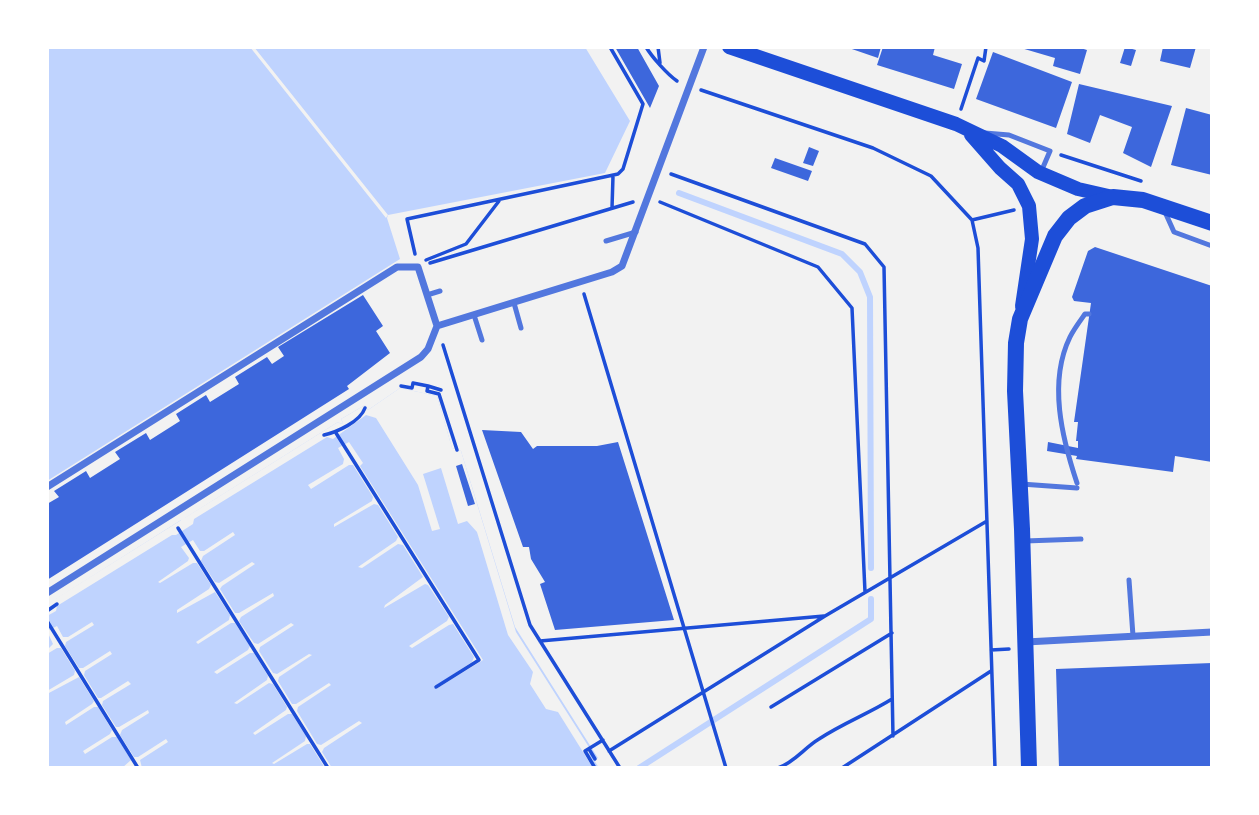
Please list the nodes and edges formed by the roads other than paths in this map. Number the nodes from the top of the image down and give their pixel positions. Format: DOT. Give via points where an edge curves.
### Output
graph roads {
  1 [pos="704,47"];
  2 [pos="729,47"];
  3 [pos="962,128"];
  4 [pos="1041,173"];
  5 [pos="1113,197"];
  6 [pos="1162,205"];
  7 [pos="1212,223"];
  8 [pos="636,232"];
  9 [pos="606,241"];
  10 [pos="1212,246"];
  11 [pos="440,292"];
  12 [pos="427,295"];
  13 [pos="514,303"];
  14 [pos="1089,314"];
  15 [pos="474,315"];
  16 [pos="1020,318"];
  17 [pos="438,326"];
  18 [pos="521,328"];
  19 [pos="482,340"];
  20 [pos="1019,484"];
  21 [pos="47,487"];
  22 [pos="1081,539"];
  23 [pos="1022,541"];
  24 [pos="1129,580"];
  25 [pos="47,593"];
  26 [pos="1212,632"];
  27 [pos="1133,636"];
  28 [pos="1019,645"];
  29 [pos="1029,768"];
  1 -- 8 [label="street"];
  2 -- 3 [label="main road"];
  3 -- 4 [label="main road" via="1002,146"];
  3 -- 4 [label="lane" via="1009,135 1050,151"];
  3 -- 16 [label="main road" via="1018,184 1029,206 1032,239"];
  4 -- 5 [label="main road"];
  5 -- 6 [label="main road"];
  5 -- 16 [label="main road" via="1085,206 1062,225"];
  6 -- 7 [label="main road"];
  6 -- 10 [label="lane" via="1174,232"];
  8 -- 9 [label="lane"];
  8 -- 13 [label="street" via="622,266 612,272"];
  11 -- 12 [label="lane"];
  12 -- 17 [label="street"];
  12 -- 21 [label="street" via="418,265 397,267"];
  13 -- 15 [label="street"];
  13 -- 18 [label="lane"];
  14 -- 20 [label="lane" via="1084,314 1069,339 1058,383 1063,432 1077,485"];
  15 -- 17 [label="street"];
  15 -- 19 [label="lane"];
  16 -- 20 [label="main road" via="1014,367"];
  17 -- 25 [label="street" via="421,357"];
  20 -- 23 [label="main road"];
  22 -- 23 [label="lane"];
  23 -- 28 [label="main road"];
  24 -- 27 [label="lane"];
  26 -- 27 [label="street"];
  27 -- 28 [label="street"];
  28 -- 29 [label="main road"];
}
